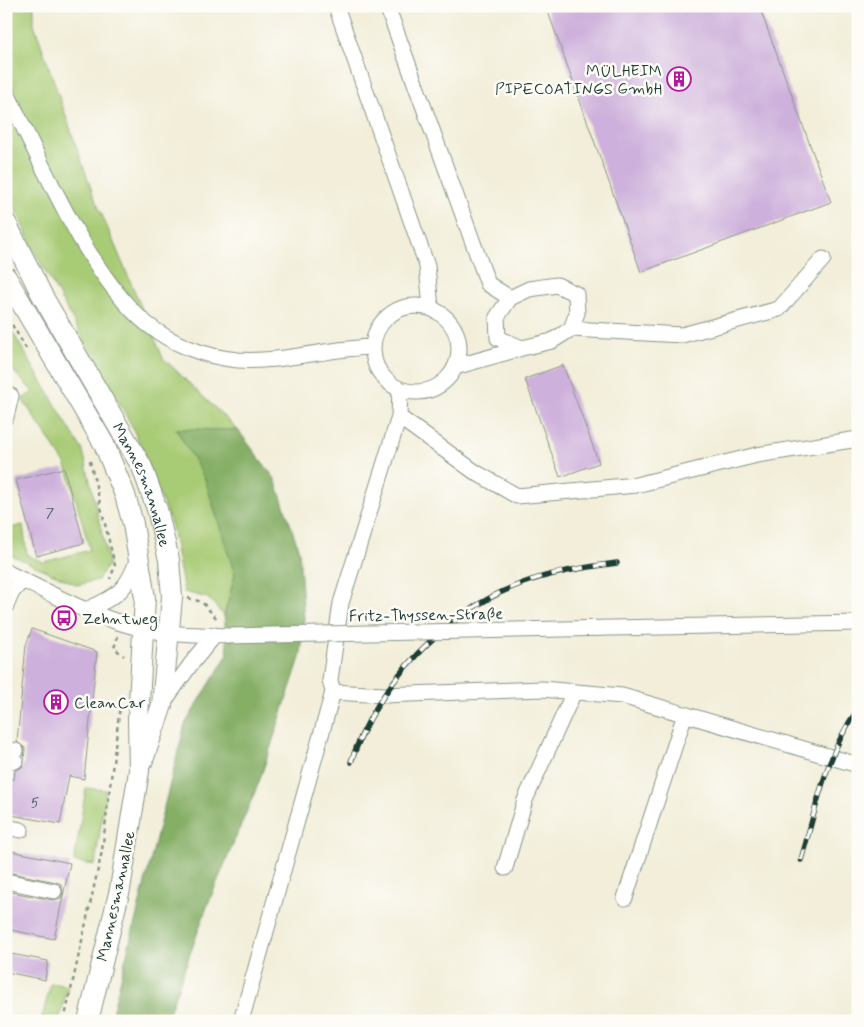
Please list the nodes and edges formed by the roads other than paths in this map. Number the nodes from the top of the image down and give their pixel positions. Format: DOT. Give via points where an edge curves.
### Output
graph roads {
  1 [pos="336,6"];
  2 [pos="387,6"];
  3 [pos="6,91"];
  4 [pos="6,223"];
  5 [pos="823,259"];
  6 [pos="6,277"];
  7 [pos="510,298"];
  8 [pos="430,308"];
  9 [pos="571,329"];
  10 [pos="373,347"];
  11 [pos="522,348"];
  12 [pos="456,367"];
  13 [pos="400,389"];
  14 [pos="6,394"];
  15 [pos="6,417"];
  16 [pos="399,417"];
  17 [pos="858,439"];
  18 [pos="140,554"];
  19 [pos="6,572"];
  20 [pos="23,580"];
  21 [pos="6,606"];
  22 [pos="88,610"];
  23 [pos="858,623"];
  24 [pos="144,629"];
  25 [pos="170,633"];
  26 [pos="222,635"];
  27 [pos="333,692"];
  28 [pos="574,692"];
  29 [pos="162,705"];
  30 [pos="685,714"];
  31 [pos="858,765"];
  32 [pos="139,771"];
  33 [pos="6,827"];
  34 [pos="21,830"];
  35 [pos="505,868"];
  36 [pos="6,881"];
  37 [pos="54,891"];
  38 [pos="625,898"];
  39 [pos="88,1021"];
  40 [pos="241,1021"];
  1 -- 8 [label="street" via="427,266"];
  2 -- 7 [label="street" via="488,284"];
  3 -- 10 [label="street" via="95,260 118,295 160,333 197,351 247,360"];
  4 -- 25 [label="main road, Mannesmannallee" via="43,298 142,467 157,509 169,560"];
  5 -- 9 [label="street" via="778,309 682,335"];
  6 -- 18 [label="main road, Mannesmannallee" via="104,444 125,494"];
  7 -- 9 [label="street" via="529,289 557,285 576,294 577,312"];
  7 -- 11 [label="street" via="497,317 498,338"];
  8 -- 10 [label="street" via="410,306 396,311 377,331"];
  8 -- 12 [label="street" via="444,315 456,332 460,346"];
  9 -- 11 [label="street" via="552,341"];
  10 -- 13 [label="street" via="375,362 385,379"];
  11 -- 12 [label="street"];
  12 -- 13 [label="street" via="447,380 434,388 419,392"];
  13 -- 16 [label="street"];
  14 -- 15 [label="street" via="11,396"];
  16 -- 17 [label="street" via="475,472 518,496 636,485 749,457"];
  16 -- 27 [label="street" via="341,604 330,680"];
  18 -- 22 [label="street" via="134,572 120,593"];
  18 -- 24 [label="main road, Mannesmannallee" via="145,590"];
  19 -- 20 [label="street, Fritz-Thyssen-Straße"];
  20 -- 21 [label="street" via="12,592"];
  20 -- 22 [label="street, Fritz-Thyssen-Straße"];
  22 -- 24 [label="street, Fritz-Thyssen-Straße"];
  23 -- 26 [label="street, Fritz-Thyssen-Straße, bridge"];
  24 -- 25 [label="street, Fritz-Thyssen-Straße"];
  24 -- 32 [label="main road, Mannesmannallee" via="138,719"];
  25 -- 26 [label="street, Fritz-Thyssen-Straße"];
  25 -- 29 [label="main road, Mannesmannallee"];
  26 -- 29 [label="street" via="190,664"];
  27 -- 28 [label="street" via="384,695 542,689"];
  27 -- 40 [label="street"];
  28 -- 30 [label="street" via="622,696"];
  28 -- 35 [label="street" via="525,800"];
  29 -- 32 [label="main road, Mannesmannallee"];
  30 -- 31 [label="street"];
  30 -- 38 [label="street"];
  32 -- 39 [label="main road, Mannesmannallee" via="120,889"];
  33 -- 34 [label="street"];
  36 -- 37 [label="street"];
}
